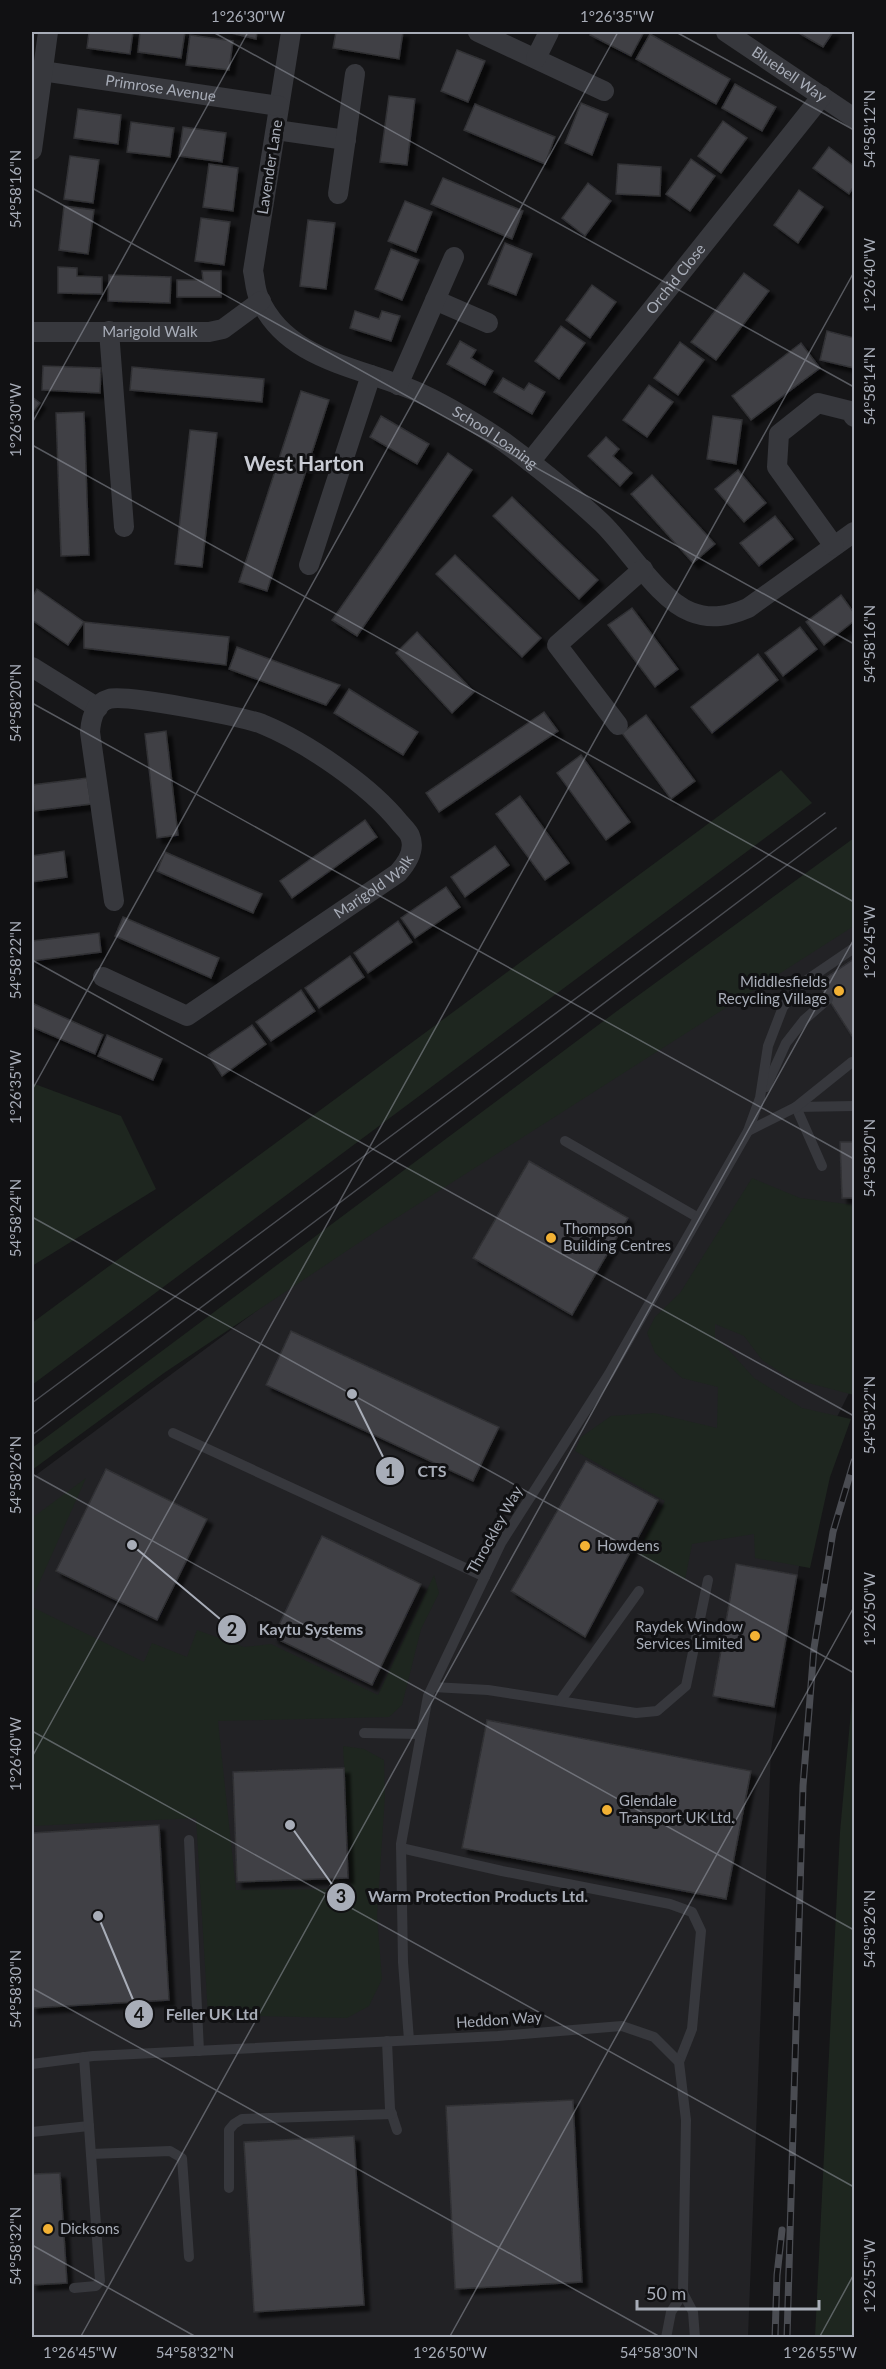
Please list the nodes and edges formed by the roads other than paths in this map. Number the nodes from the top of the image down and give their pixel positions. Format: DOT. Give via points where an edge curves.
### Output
graph roads {
  1 [pos="48,32"];
  2 [pos="291,32"];
  3 [pos="478,32"];
  4 [pos="549,32"];
  5 [pos="726,32"];
  6 [pos="536,58"];
  7 [pos="42,71"];
  8 [pos="355,74"];
  9 [pos="604,91"];
  10 [pos="822,96"];
  11 [pos="279,106"];
  12 [pos="855,118"];
  13 [pos="276,130"];
  14 [pos="346,140"];
  15 [pos="32,150"];
  16 [pos="338,194"];
  17 [pos="454,257"];
  18 [pos="435,300"];
  19 [pos="261,302"];
  20 [pos="488,323"];
  21 [pos="109,331"];
  22 [pos="32,332"];
  23 [pos="371,375"];
  24 [pos="398,385"];
  25 [pos="855,417"];
  26 [pos="530,462"];
  27 [pos="124,527"];
  28 [pos="855,532"];
  29 [pos="834,546"];
  30 [pos="309,565"];
  31 [pos="643,570"];
  32 [pos="32,667"];
  33 [pos="98,708"];
  34 [pos="618,725"];
  35 [pos="114,901"];
  36 [pos="855,948"];
  37 [pos="103,978"];
  38 [pos="828,999"];
  39 [pos="852,1062"];
  40 [pos="760,1098"];
  41 [pos="855,1106"];
  42 [pos="796,1107"];
  43 [pos="748,1131"];
  44 [pos="565,1141"];
  45 [pos="822,1166"];
  46 [pos="698,1217"];
  47 [pos="173,1433"];
  48 [pos="485,1577"];
  49 [pos="708,1580"];
  50 [pos="639,1591"];
  51 [pos="433,1687"];
  52 [pos="560,1701"];
  53 [pos="364,1733"];
  54 [pos="421,1734"];
  55 [pos="189,1840"];
  56 [pos="401,1848"];
  57 [pos="409,2040"];
  58 [pos="387,2042"];
  59 [pos="199,2051"];
  60 [pos="84,2057"];
  61 [pos="679,2062"];
  62 [pos="32,2064"];
  63 [pos="392,2114"];
  64 [pos="89,2126"];
  65 [pos="397,2130"];
  66 [pos="32,2132"];
  67 [pos="91,2154"];
  68 [pos="229,2188"];
  69 [pos="189,2257"];
  70 [pos="74,2288"];
  71 [pos="683,2293"];
  72 [pos="666,2337"];
  73 [pos="695,2337"];
  1 -- 7 [label="street"];
  2 -- 11 [label="street, Lavender Lane"];
  3 -- 6 [label="street"];
  4 -- 6 [label="street"];
  5 -- 10 [label="street, Bluebell Way"];
  6 -- 9 [label="street"];
  7 -- 11 [label="street, Primrose Avenue"];
  7 -- 15 [label="street"];
  8 -- 14 [label="street"];
  10 -- 12 [label="street, Bluebell Way"];
  10 -- 26 [label="street, Orchid Close"];
  11 -- 13 [label="street, Lavender Lane"];
  13 -- 14 [label="street"];
  13 -- 19 [label="street, Lavender Lane" via="254,271"];
  14 -- 16 [label="street"];
  17 -- 18 [label="street"];
  18 -- 20 [label="street"];
  18 -- 24 [label="street"];
  19 -- 21 [label="street, Marigold Walk" via="224,329 209,332"];
  19 -- 23 [label="street, School Loaning" via="286,335 307,351"];
  21 -- 22 [label="street, Marigold Walk"];
  21 -- 27 [label="street"];
  23 -- 24 [label="street, School Loaning"];
  23 -- 30 [label="street"];
  24 -- 26 [label="street, School Loaning" via="502,440"];
  25 -- 29 [label="street" via="850,411 818,403 779,434 777,467"];
  26 -- 31 [label="street, School Loaning" via="603,524"];
  28 -- 29 [label="street"];
  29 -- 31 [label="street, School Loaning" via="748,608 731,615 691,612 673,602"];
  31 -- 34 [label="street" via="557,645"];
  32 -- 33 [label="street"];
  33 -- 35 [label="street" via="91,719 90,732"];
  33 -- 37 [label="street, Marigold Walk" via="109,699 124,699 261,724 342,770 388,809 410,836 412,851 398,873 187,1016"];
  36 -- 40 [label="lane" via="804,982 783,1007 768,1046"];
  38 -- 40 [label="lane" via="786,1043"];
  39 -- 42 [label="lane"];
  40 -- 43 [label="lane, Throckley Way"];
  41 -- 42 [label="lane"];
  42 -- 43 [label="lane"];
  42 -- 45 [label="lane"];
  43 -- 46 [label="lane, Throckley Way"];
  44 -- 46 [label="lane"];
  46 -- 48 [label="lane, Throckley Way" via="609,1374 501,1543"];
  47 -- 48 [label="lane"];
  48 -- 51 [label="lane, Throckley Way"];
  49 -- 52 [label="lane" via="686,1686 672,1700 657,1711 636,1713"];
  50 -- 52 [label="lane"];
  51 -- 52 [label="lane" via="488,1690"];
  51 -- 54 [label="lane, Throckley Way"];
  53 -- 54 [label="lane"];
  54 -- 56 [label="lane, Throckley Way"];
  55 -- 59 [label="lane"];
  56 -- 57 [label="lane, Throckley Way"];
  56 -- 61 [label="lane" via="670,1904 692,1912 701,1931 692,2028"];
  57 -- 58 [label="lane, Heddon Way"];
  57 -- 61 [label="lane, Heddon Way" via="622,2026 654,2037"];
  58 -- 59 [label="lane, Heddon Way"];
  58 -- 63 [label="lane"];
  59 -- 60 [label="lane, Heddon Way"];
  60 -- 62 [label="lane, Heddon Way"];
  60 -- 64 [label="lane"];
  61 -- 71 [label="lane" via="686,2120"];
  63 -- 65 [label="lane"];
  63 -- 68 [label="lane" via="242,2120 230,2130"];
  64 -- 66 [label="lane"];
  64 -- 67 [label="lane"];
  67 -- 69 [label="lane" via="170,2151 182,2158"];
  67 -- 70 [label="lane" via="100,2281 96,2286"];
  71 -- 72 [label="lane" via="671,2312"];
  71 -- 73 [label="lane" via="693,2312"];
}
